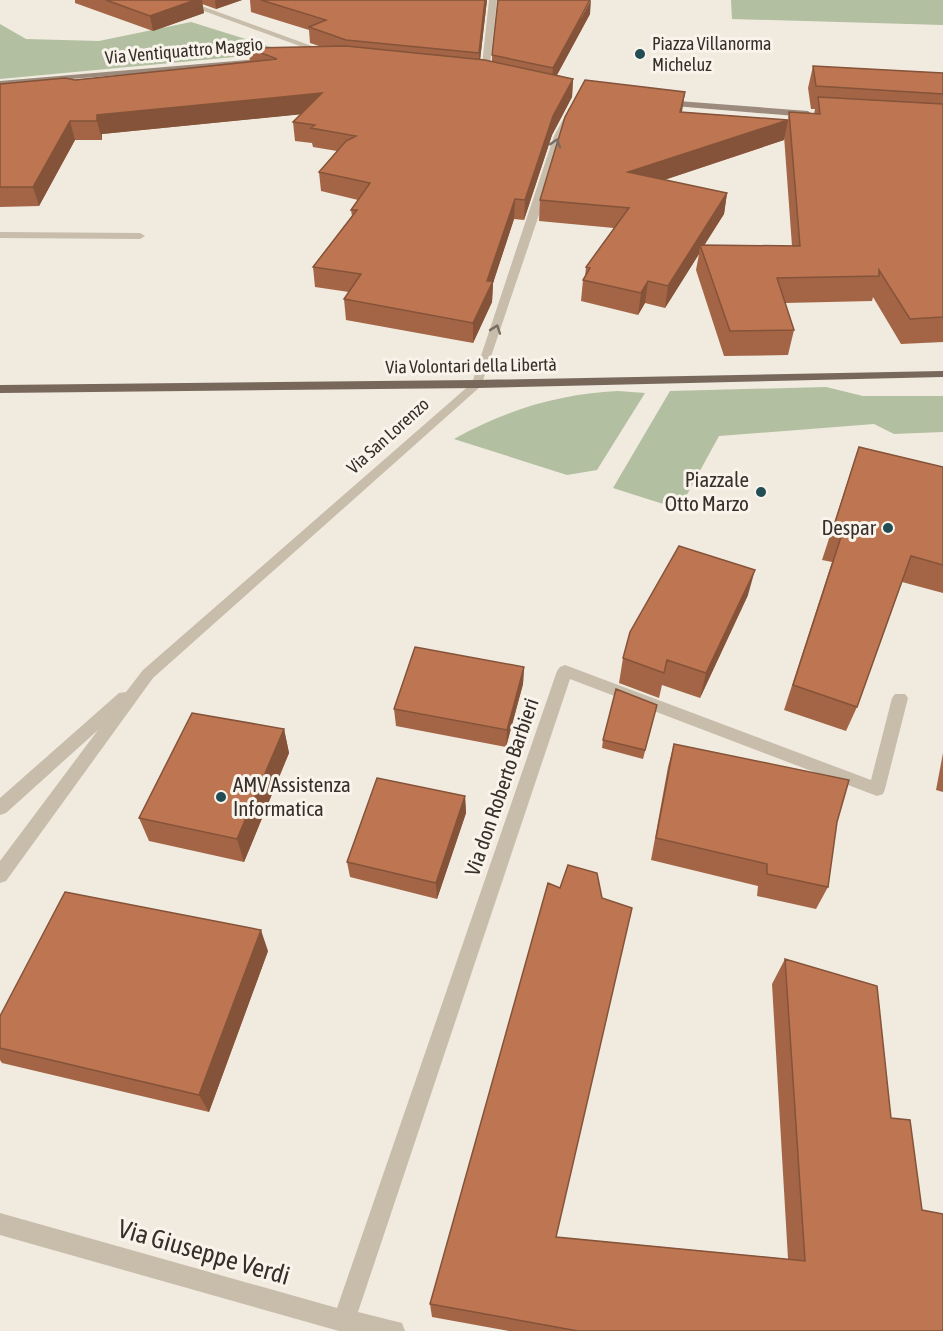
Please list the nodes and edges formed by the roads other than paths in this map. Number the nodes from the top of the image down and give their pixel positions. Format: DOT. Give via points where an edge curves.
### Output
graph roads {
  1 [pos="178,0"];
  2 [pos="493,0"];
  3 [pos="338,58"];
  4 [pos="273,60"];
  5 [pos="316,60"];
  6 [pos="474,73"];
  7 [pos="485,74"];
  8 [pos="496,76"];
  9 [pos="0,83"];
  10 [pos="659,102"];
  11 [pos="574,104"];
  12 [pos="821,114"];
  13 [pos="0,235"];
  14 [pos="140,236"];
  15 [pos="943,374"];
  16 [pos="477,384"];
  17 [pos="0,389"];
  18 [pos="148,674"];
  19 [pos="900,698"];
  20 [pos="0,808"];
  21 [pos="0,875"];
  22 [pos="0,1224"];
  23 [pos="344,1322"];
  24 [pos="394,1331"];
  1 -- 3 [label="street"];
  2 -- 7 [label="street"];
  3 -- 5 [label="street"];
  4 -- 9 [label="street, Via Ventiquattro Maggio"];
  6 -- 7 [label="street"];
  7 -- 8 [label="street"];
  10 -- 12 [label="street"];
  16 -- 11 [label="street, Via San Lorenzo, one-way" via="558,136"];
  13 -- 14 [label="street"];
  15 -- 16 [label="main road, Via Volontari della Libertà"];
  16 -- 17 [label="main road, Via Volontari della Libertà"];
  16 -- 18 [label="street, Via San Lorenzo"];
  18 -- 20 [label="street, Via San Lorenzo"];
  18 -- 21 [label="street, Via San Lorenzo"];
  19 -- 23 [label="street, Via don Roberto Barbieri" via="877,789 565,671"];
  22 -- 23 [label="street, Via Giuseppe Verdi"];
  23 -- 24 [label="street, Via Giuseppe Verdi"];
}
